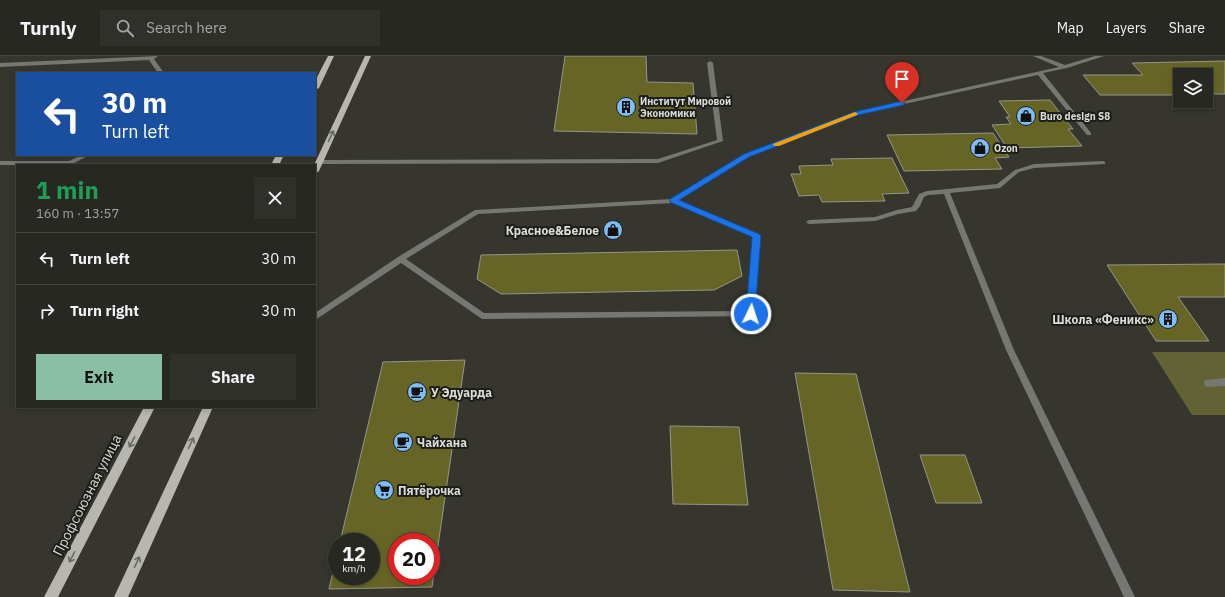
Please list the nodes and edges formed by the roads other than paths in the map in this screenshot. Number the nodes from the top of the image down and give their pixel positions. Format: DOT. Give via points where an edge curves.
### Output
graph roads {
  1 [pos="331,56"];
  2 [pos="368,56"];
  3 [pos="1036,56"];
  4 [pos="1101,56"];
  5 [pos="153,57"];
  6 [pos="710,63"];
  7 [pos="0,64"];
  8 [pos="1065,67"];
  9 [pos="160,72"];
  10 [pos="1040,73"];
  11 [pos="316,86"];
  12 [pos="1089,134"];
  13 [pos="85,156"];
  14 [pos="319,162"];
  15 [pos="0,163"];
  16 [pos="1103,163"];
  17 [pos="316,169"];
  18 [pos="946,191"];
  19 [pos="673,201"];
  20 [pos="809,222"];
  21 [pos="401,259"];
  22 [pos="316,316"];
  23 [pos="1208,382"];
  24 [pos="1225,382"];
  25 [pos="149,408"];
  26 [pos="208,408"];
  27 [pos="51,597"];
  28 [pos="120,597"];
  29 [pos="1130,597"];
  1 -- 11 [label="main road"];
  14 -- 2 [label="main road, one-way"];
  3 -- 8 [label="lane"];
  4 -- 8 [label="lane"];
  5 -- 7 [label="lane"];
  5 -- 9 [label="lane"];
  6 -- 14 [label="lane" via="720,141 658,161"];
  8 -- 10 [label="lane"];
  10 -- 12 [label="lane"];
  10 -- 19 [label="lane" via="856,113 747,156"];
  13 -- 15 [label="lane" via="70,163"];
  14 -- 17 [label="main road"];
  16 -- 18 [label="lane" via="1034,166 1017,171 998,186"];
  18 -- 20 [label="lane" via="921,196 918,206 914,209 876,218"];
  18 -- 29 [label="lane" via="1010,350"];
  19 -- 21 [label="lane" via="477,212"];
  19 -- 21 [label="lane" via="757,236 751,314 482,316"];
  21 -- 22 [label="lane"];
  23 -- 24 [label="lane"];
  25 -- 27 [label="main road, Профсоюзная улица, one-way"];
  28 -- 26 [label="main road, one-way"];
}
